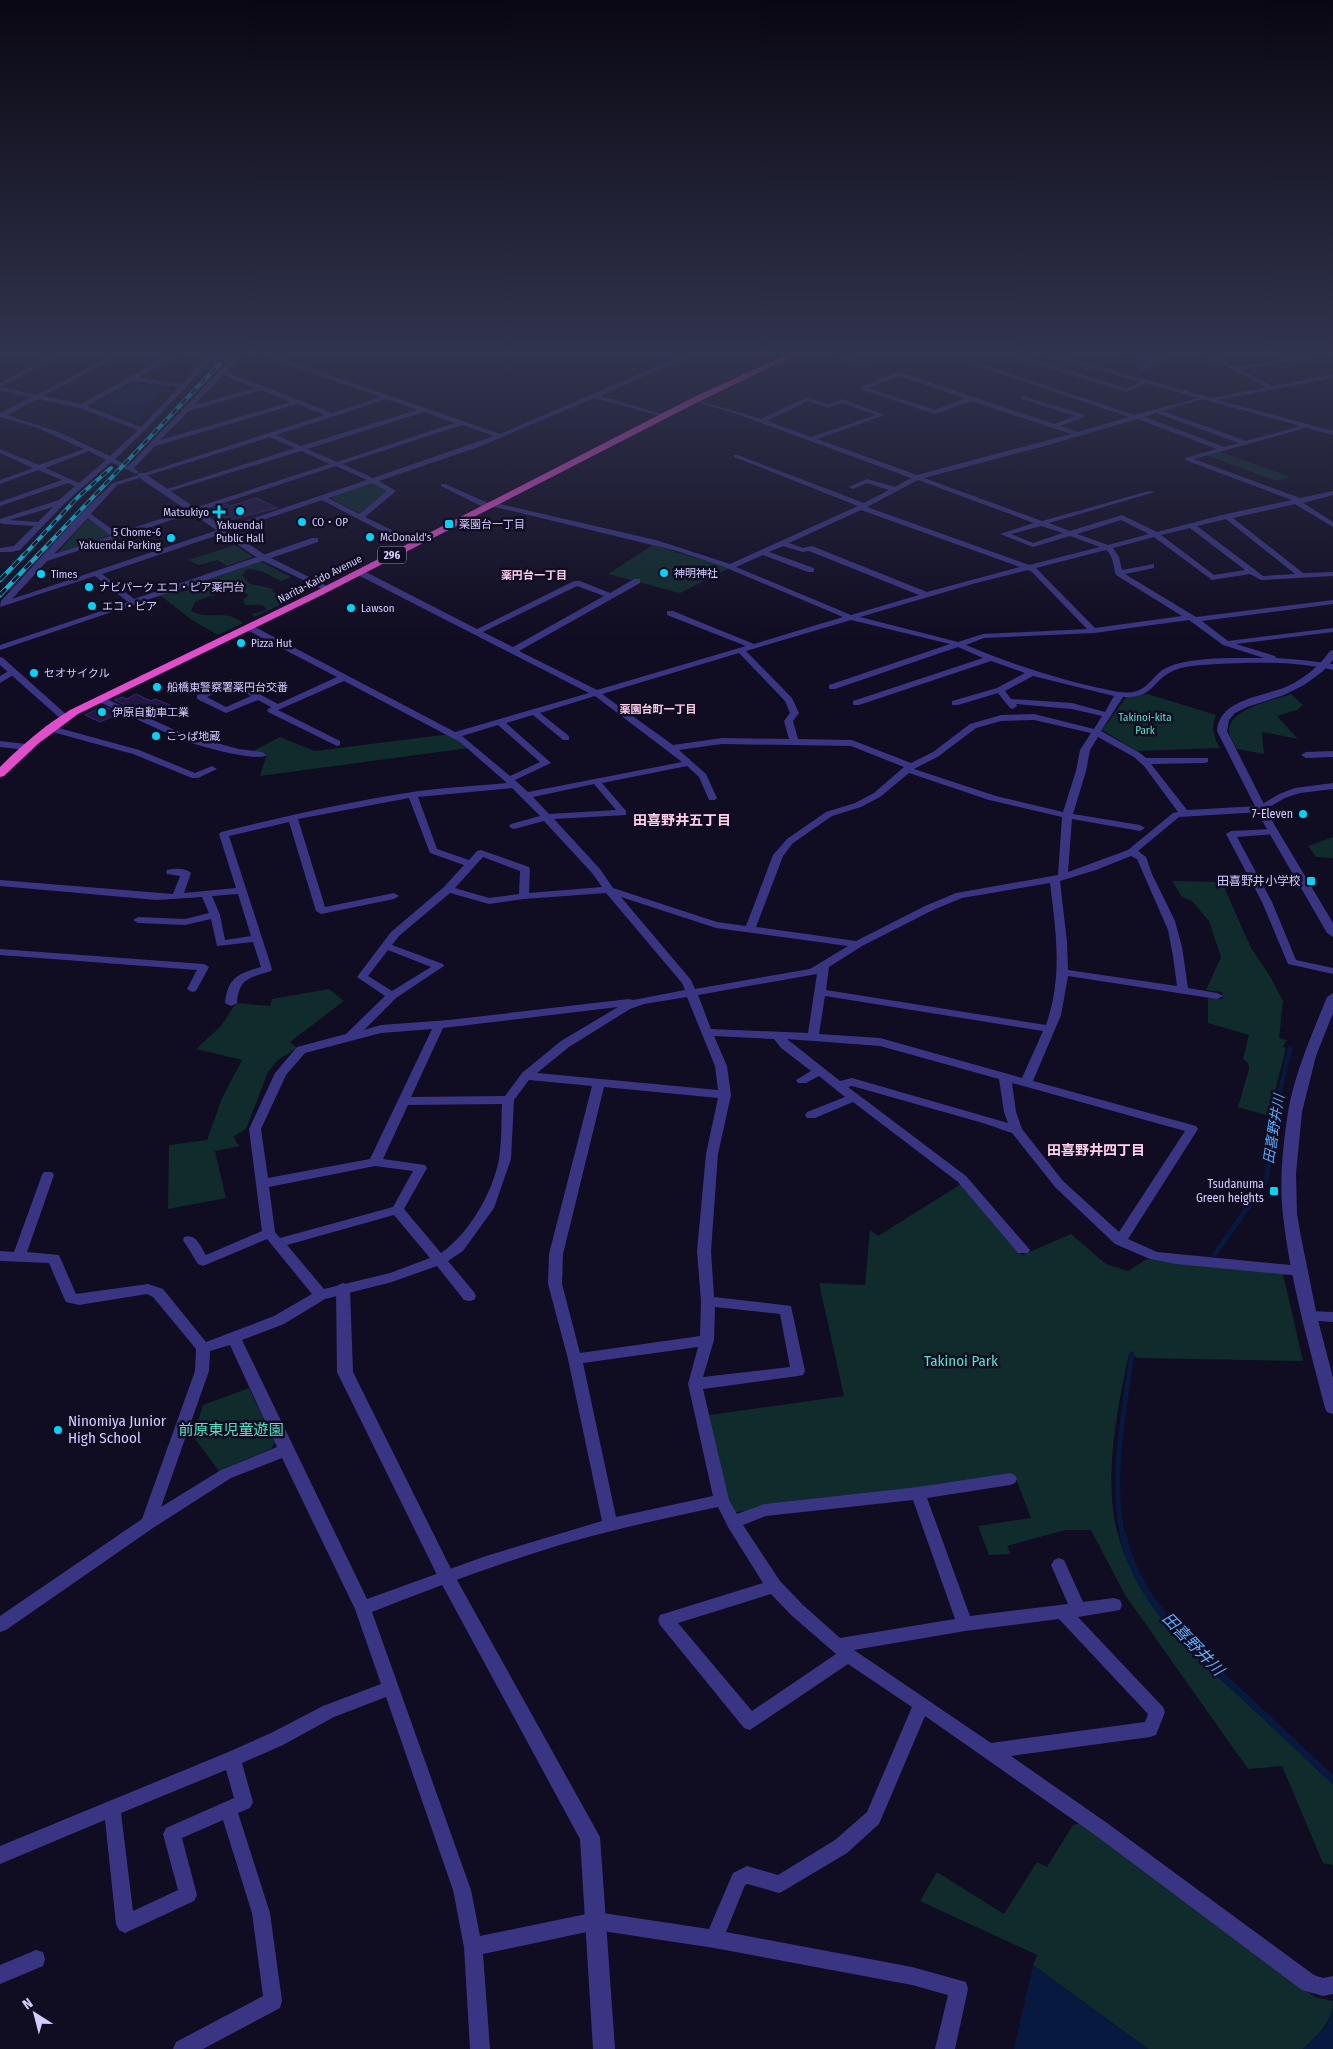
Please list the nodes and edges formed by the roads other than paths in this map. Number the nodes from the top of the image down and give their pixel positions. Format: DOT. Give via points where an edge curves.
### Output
graph roads {
  1 [pos="87,450"];
  2 [pos="90,450"];
  3 [pos="121,450"];
  4 [pos="148,450"];
  5 [pos="220,450"];
  6 [pos="295,450"];
  7 [pos="304,450"];
  8 [pos="380,450"];
  9 [pos="465,450"];
  10 [pos="598,450"];
  11 [pos="842,450"];
  12 [pos="1024,450"];
  13 [pos="1222,450"];
  14 [pos="2,453"];
  15 [pos="736,456"];
  16 [pos="111,460"];
  17 [pos="336,464"];
  18 [pos="39,467"];
  19 [pos="129,469"];
  20 [pos="141,475"];
  21 [pos="919,477"];
  22 [pos="372,480"];
  23 [pos="67,481"];
  24 [pos="0,482"];
  25 [pos="443,485"];
  26 [pos="81,486"];
  27 [pos="853,487"];
  28 [pos="895,489"];
  29 [pos="165,491"];
  30 [pos="1150,492"];
  31 [pos="1333,493"];
  32 [pos="321,497"];
  33 [pos="62,501"];
  34 [pos="1299,501"];
  35 [pos="0,504"];
  36 [pos="489,505"];
  37 [pos="862,506"];
  38 [pos="193,511"];
  39 [pos="86,513"];
  40 [pos="1226,516"];
  41 [pos="360,517"];
  42 [pos="0,521"];
  43 [pos="1040,522"];
  44 [pos="40,524"];
  45 [pos="1191,525"];
  46 [pos="1333,525"];
  47 [pos="223,530"];
  48 [pos="1068,532"];
  49 [pos="1155,534"];
  50 [pos="116,536"];
  51 [pos="315,540"];
  52 [pos="783,543"];
  53 [pos="413,544"];
  54 [pos="1107,547"];
  55 [pos="0,550"];
  56 [pos="763,552"];
  57 [pos="262,557"];
  58 [pos="45,559"];
  59 [pos="1151,566"];
  60 [pos="730,567"];
  61 [pos="1028,568"];
  62 [pos="811,570"];
  63 [pos="1252,571"];
  64 [pos="359,572"];
  65 [pos="1119,572"];
  66 [pos="96,573"];
  67 [pos="1300,574"];
  68 [pos="1333,574"];
  69 [pos="637,581"];
  70 [pos="327,588"];
  71 [pos="924,594"];
  72 [pos="611,596"];
  73 [pos="133,602"];
  74 [pos="1333,602"];
  75 [pos="1,606"];
  76 [pos="670,613"];
  77 [pos="850,617"];
  78 [pos="1193,619"];
  79 [pos="248,627"];
  80 [pos="1333,630"];
  81 [pos="1094,631"];
  82 [pos="477,632"];
  83 [pos="1226,643"];
  84 [pos="956,644"];
  85 [pos="755,647"];
  86 [pos="0,648"];
  87 [pos="514,650"];
  88 [pos="741,651"];
  89 [pos="1333,654"];
  90 [pos="990,659"];
  91 [pos="0,660"];
  92 [pos="1292,662"];
  93 [pos="1329,666"];
  94 [pos="12,672"];
  95 [pos="1032,673"];
  96 [pos="345,677"];
  97 [pos="0,680"];
  98 [pos="832,687"];
  99 [pos="1000,690"];
  100 [pos="594,692"];
  101 [pos="1120,694"];
  102 [pos="259,696"];
  103 [pos="100,699"];
  104 [pos="1010,701"];
  105 [pos="856,703"];
  106 [pos="955,703"];
  107 [pos="278,707"];
  108 [pos="533,711"];
  109 [pos="1108,715"];
  110 [pos="1018,717"];
  111 [pos="64,718"];
  112 [pos="499,722"];
  113 [pos="48,728"];
  114 [pos="1096,732"];
  115 [pos="456,734"];
  116 [pos="566,738"];
  117 [pos="794,741"];
  118 [pos="337,743"];
  119 [pos="0,744"];
  120 [pos="26,747"];
  121 [pos="672,748"];
  122 [pos="1306,754"];
  123 [pos="1333,754"];
  124 [pos="262,755"];
  125 [pos="1205,760"];
  126 [pos="1144,761"];
  127 [pos="688,763"];
  128 [pos="909,767"];
  129 [pos="212,769"];
  130 [pos="0,774"];
  131 [pos="596,781"];
  132 [pos="512,782"];
  133 [pos="1333,786"];
  134 [pos="413,795"];
  135 [pos="526,795"];
  136 [pos="712,798"];
  137 [pos="1261,809"];
  138 [pos="1184,812"];
  139 [pos="1067,816"];
  140 [pos="292,817"];
  141 [pos="546,817"];
  142 [pos="514,826"];
  143 [pos="1140,828"];
  144 [pos="1273,832"];
  145 [pos="1131,852"];
  146 [pos="471,864"];
  147 [pos="171,872"];
  148 [pos="1059,877"];
  149 [pos="0,883"];
  150 [pos="448,889"];
  151 [pos="243,890"];
  152 [pos="609,890"];
  153 [pos="206,894"];
  154 [pos="394,896"];
  155 [pos="524,896"];
  156 [pos="176,897"];
  157 [pos="215,915"];
  158 [pos="138,920"];
  159 [pos="750,928"];
  160 [pos="1333,930"];
  161 [pos="256,938"];
  162 [pos="858,944"];
  163 [pos="386,946"];
  164 [pos="0,952"];
  165 [pos="824,965"];
  166 [pos="1333,971"];
  167 [pos="1062,972"];
  168 [pos="192,989"];
  169 [pos="1183,991"];
  170 [pos="690,992"];
  171 [pos="820,992"];
  172 [pos="392,996"];
  173 [pos="1217,996"];
  174 [pos="1333,997"];
  175 [pos="642,1001"];
  176 [pos="231,1003"];
  177 [pos="1330,1013"];
  178 [pos="439,1025"];
  179 [pos="1050,1029"];
  180 [pos="709,1032"];
  181 [pos="777,1034"];
  182 [pos="813,1036"];
  183 [pos="350,1037"];
  184 [pos="820,1072"];
  185 [pos="526,1076"];
  186 [pos="1005,1077"];
  187 [pos="802,1080"];
  188 [pos="598,1083"];
  189 [pos="1026,1083"];
  190 [pos="837,1085"];
  191 [pos="725,1095"];
  192 [pos="853,1098"];
  193 [pos="508,1100"];
  194 [pos="403,1101"];
  195 [pos="811,1114"];
  196 [pos="1016,1130"];
  197 [pos="376,1162"];
  198 [pos="48,1175"];
  199 [pos="262,1184"];
  200 [pos="397,1210"];
  201 [pos="269,1233"];
  202 [pos="189,1240"];
  203 [pos="1120,1241"];
  204 [pos="279,1243"];
  205 [pos="1023,1250"];
  206 [pos="0,1256"];
  207 [pos="19,1257"];
  208 [pos="440,1260"];
  209 [pos="1301,1271"];
  210 [pos="343,1289"];
  211 [pos="321,1295"];
  212 [pos="469,1296"];
  213 [pos="708,1301"];
  214 [pos="1309,1316"];
  215 [pos="1333,1318"];
  216 [pos="234,1338"];
  217 [pos="707,1340"];
  218 [pos="202,1348"];
  219 [pos="575,1360"];
  220 [pos="695,1384"];
  221 [pos="1333,1408"];
  222 [pos="286,1450"];
  223 [pos="1010,1480"];
  224 [pos="918,1493"];
  225 [pos="722,1500"];
  226 [pos="733,1522"];
  227 [pos="148,1523"];
  228 [pos="610,1525"];
  229 [pos="1059,1565"];
  230 [pos="446,1576"];
  231 [pos="774,1586"];
  232 [pos="1114,1605"];
  233 [pos="363,1608"];
  234 [pos="1071,1611"];
  235 [pos="964,1624"];
  236 [pos="0,1626"];
  237 [pos="842,1650"];
  238 [pos="391,1688"];
  239 [pos="922,1704"];
  240 [pos="989,1751"];
  241 [pos="232,1760"];
  242 [pos="112,1808"];
  243 [pos="228,1809"];
  244 [pos="0,1855"];
  245 [pos="596,1921"];
  246 [pos="714,1939"];
  247 [pos="473,1947"];
  248 [pos="36,1959"];
  249 [pos="0,1974"];
  250 [pos="1333,1984"];
  251 [pos="183,2049"];
  252 [pos="480,2049"];
  253 [pos="604,2049"];
  254 [pos="945,2049"];
  1 -- 18 [label="street"];
  2 -- 16 [label="street"];
  3 -- 16 [label="street"];
  4 -- 19 [label="street"];
  5 -- 20 [label="street"];
  6 -- 29 [label="street"];
  7 -- 17 [label="street"];
  8 -- 17 [label="street"];
  9 -- 22 [label="street"];
  10 -- 36 [label="highway, Narita-Kaido Avenue / 296"];
  11 -- 21 [label="street"];
  12 -- 21 [label="street"];
  13 -- 34 [label="street" via="1187,459"];
  14 -- 18 [label="street"];
  15 -- 37 [label="street"];
  16 -- 19 [label="street"];
  16 -- 26 [label="street"];
  17 -- 22 [label="street"];
  17 -- 38 [label="street"];
  18 -- 23 [label="street"];
  18 -- 24 [label="street"];
  19 -- 20 [label="street"];
  20 -- 29 [label="street"];
  20 -- 39 [label="street" via="115,484"];
  21 -- 28 [label="street"];
  21 -- 43 [label="street"];
  22 -- 32 [label="street"];
  22 -- 41 [label="street" via="392,491"];
  23 -- 26 [label="street"];
  23 -- 35 [label="street"];
  25 -- 36 [label="street"];
  26 -- 33 [label="street"];
  27 -- 28 [label="street" via="867,480"];
  28 -- 37 [label="street"];
  29 -- 38 [label="street"];
  30 -- 43 [label="street"];
  31 -- 34 [label="street"];
  32 -- 41 [label="street"];
  32 -- 47 [label="street"];
  33 -- 42 [label="street"];
  33 -- 44 [label="street"];
  34 -- 40 [label="street"];
  34 -- 46 [label="street"];
  36 -- 53 [label="highway, Narita-Kaido Avenue / 296"];
  36 -- 60 [label="street" via="655,544"];
  37 -- 52 [label="street"];
  37 -- 61 [label="street"];
  38 -- 47 [label="street"];
  38 -- 50 [label="street"];
  39 -- 50 [label="street"];
  39 -- 58 [label="street"];
  40 -- 45 [label="street"];
  40 -- 67 [label="street"];
  41 -- 53 [label="street"];
  42 -- 44 [label="street"];
  43 -- 48 [label="street"];
  43 -- 48 [label="street" via="1004,534 1033,544"];
  44 -- 55 [label="street" via="17,548"];
  45 -- 49 [label="street"];
  45 -- 63 [label="street"];
  47 -- 57 [label="street"];
  47 -- 66 [label="street"];
  48 -- 49 [label="street" via="1122,517"];
  48 -- 54 [label="street"];
  49 -- 54 [label="street"];
  49 -- 63 [label="street" via="1212,578"];
  50 -- 58 [label="street"];
  51 -- 57 [label="street"];
  52 -- 56 [label="street"];
  52 -- 71 [label="street" via="803,550 809,548"];
  53 -- 64 [label="highway, Narita-Kaido Avenue / 296"];
  54 -- 61 [label="street"];
  54 -- 65 [label="street" via="1118,558 1116,566"];
  56 -- 60 [label="street"];
  56 -- 62 [label="street"];
  57 -- 70 [label="street"];
  57 -- 73 [label="street"];
  58 -- 75 [label="street"];
  59 -- 65 [label="street"];
  60 -- 77 [label="street"];
  61 -- 71 [label="street"];
  61 -- 81 [label="street" via="1035,570"];
  63 -- 67 [label="street" via="1262,578"];
  64 -- 70 [label="highway, Narita-Kaido Avenue / 296"];
  64 -- 82 [label="street"];
  65 -- 78 [label="street"];
  66 -- 73 [label="street"];
  66 -- 75 [label="street"];
  67 -- 68 [label="street"];
  69 -- 72 [label="street"];
  70 -- 79 [label="highway, Narita-Kaido Avenue / 296"];
  71 -- 77 [label="street"];
  72 -- 82 [label="street" via="577,583"];
  72 -- 87 [label="street"];
  73 -- 86 [label="street"];
  74 -- 78 [label="street"];
  76 -- 85 [label="street"];
  77 -- 84 [label="street"];
  77 -- 85 [label="street"];
  78 -- 81 [label="street"];
  78 -- 83 [label="street"];
  79 -- 96 [label="street"];
  79 -- 103 [label="highway, Narita-Kaido Avenue / 296"];
  80 -- 83 [label="street"];
  81 -- 84 [label="street" via="983,636"];
  82 -- 87 [label="street"];
  83 -- 92 [label="street"];
  84 -- 90 [label="street"];
  84 -- 98 [label="street"];
  85 -- 88 [label="street"];
  87 -- 100 [label="street"];
  88 -- 100 [label="street"];
  88 -- 117 [label="street" via="789,700 796,713 788,721"];
  89 -- 93 [label="street"];
  90 -- 95 [label="street"];
  90 -- 105 [label="street"];
  91 -- 94 [label="street"];
  92 -- 93 [label="street"];
  92 -- 101 [label="street" via="1214,662 1183,666 1168,670 1147,690"];
  93 -- 137 [label="street" via="1294,687 1240,706 1225,718 1224,738"];
  94 -- 97 [label="street"];
  94 -- 111 [label="street"];
  95 -- 99 [label="street"];
  95 -- 101 [label="street"];
  96 -- 107 [label="street"];
  96 -- 115 [label="street"];
  99 -- 104 [label="street"];
  99 -- 106 [label="street"];
  100 -- 108 [label="street"];
  100 -- 121 [label="street"];
  101 -- 109 [label="street"];
  102 -- 102 [label="street" via="226,710 200,697 230,682"];
  102 -- 107 [label="street"];
  103 -- 111 [label="highway, Narita-Kaido Avenue / 296"];
  103 -- 124 [label="street" via="183,737"];
  104 -- 109 [label="street" via="1072,706"];
  104 -- 110 [label="street"];
  107 -- 118 [label="street" via="271,710"];
  108 -- 112 [label="street"];
  108 -- 116 [label="street"];
  109 -- 114 [label="street"];
  110 -- 114 [label="street" via="1042,719"];
  110 -- 128 [label="street" via="973,726 936,754"];
  111 -- 113 [label="highway, Narita-Kaido Avenue / 296"];
  112 -- 115 [label="street"];
  112 -- 132 [label="street" via="546,763"];
  113 -- 120 [label="highway, Narita-Kaido Avenue / 296"];
  113 -- 129 [label="street" via="136,752 195,776"];
  114 -- 126 [label="street"];
  114 -- 139 [label="street" via="1085,750"];
  115 -- 132 [label="street"];
  117 -- 121 [label="street" via="722,741"];
  117 -- 128 [label="street" via="852,743"];
  119 -- 120 [label="street"];
  120 -- 130 [label="highway, Narita-Kaido Avenue / 296"];
  121 -- 127 [label="street"];
  122 -- 123 [label="street"];
  125 -- 126 [label="street"];
  126 -- 138 [label="street"];
  127 -- 131 [label="street"];
  127 -- 136 [label="street" via="703,776"];
  128 -- 139 [label="street" via="973,793"];
  128 -- 159 [label="street" via="877,795 858,806 829,814 790,841 778,855"];
  131 -- 135 [label="street"];
  131 -- 141 [label="street" via="623,813"];
  132 -- 134 [label="street"];
  132 -- 135 [label="street"];
  133 -- 137 [label="street" via="1298,790"];
  134 -- 140 [label="street"];
  134 -- 146 [label="street" via="433,851"];
  135 -- 141 [label="street"];
  137 -- 138 [label="street"];
  137 -- 144 [label="street"];
  138 -- 145 [label="street"];
  139 -- 143 [label="street"];
  139 -- 148 [label="street"];
  140 -- 151 [label="street" via="224,834"];
  140 -- 154 [label="street" via="321,912"];
  141 -- 142 [label="street"];
  141 -- 152 [label="street" via="596,871"];
  144 -- 160 [label="street"];
  144 -- 166 [label="street" via="1231,834 1267,902 1292,962"];
  145 -- 148 [label="street"];
  145 -- 169 [label="street" via="1141,857 1170,921 1181,966"];
  146 -- 150 [label="street"];
  146 -- 155 [label="street" via="481,853 525,869"];
  147 -- 156 [label="street" via="186,873"];
  148 -- 162 [label="street" via="960,895"];
  148 -- 167 [label="street"];
  149 -- 156 [label="street"];
  150 -- 155 [label="street" via="489,900"];
  150 -- 163 [label="street" via="395,934"];
  151 -- 153 [label="street"];
  151 -- 161 [label="street"];
  152 -- 155 [label="street"];
  152 -- 159 [label="street" via="716,925"];
  152 -- 170 [label="street" via="687,982"];
  153 -- 156 [label="street"];
  153 -- 157 [label="street"];
  157 -- 158 [label="street" via="185,922"];
  157 -- 161 [label="street" via="221,944"];
  159 -- 162 [label="street"];
  161 -- 176 [label="street" via="267,970 240,978 231,988"];
  162 -- 165 [label="street"];
  163 -- 172 [label="street" via="362,977"];
  163 -- 172 [label="street" via="439,966"];
  164 -- 168 [label="street" via="204,967"];
  165 -- 170 [label="street" via="812,972"];
  165 -- 171 [label="street"];
  167 -- 169 [label="street"];
  167 -- 179 [label="street" via="1061,994"];
  169 -- 173 [label="street"];
  170 -- 175 [label="street"];
  170 -- 180 [label="street"];
  171 -- 179 [label="street"];
  171 -- 182 [label="street"];
  172 -- 183 [label="street"];
  174 -- 177 [label="street"];
  175 -- 178 [label="street"];
  175 -- 185 [label="street" via="626,1007 565,1044"];
  177 -- 209 [label="street" via="1310,1056 1295,1112 1289,1174 1290,1214"];
  178 -- 183 [label="street" via="381,1029"];
  178 -- 194 [label="street"];
  179 -- 189 [label="street"];
  180 -- 181 [label="street"];
  180 -- 191 [label="street" via="721,1066"];
  181 -- 182 [label="street"];
  181 -- 184 [label="street" via="785,1045"];
  182 -- 186 [label="street" via="880,1042"];
  183 -- 199 [label="street" via="301,1050 281,1073 255,1129"];
  184 -- 187 [label="street"];
  184 -- 190 [label="street"];
  185 -- 188 [label="street"];
  185 -- 193 [label="street"];
  186 -- 189 [label="street"];
  186 -- 196 [label="street"];
  188 -- 191 [label="street"];
  188 -- 219 [label="street" via="556,1254 555,1284"];
  189 -- 203 [label="street" via="1192,1129"];
  190 -- 192 [label="street"];
  190 -- 196 [label="street" via="852,1082"];
  191 -- 213 [label="street" via="712,1154 704,1251"];
  192 -- 195 [label="street"];
  192 -- 205 [label="street" via="962,1178"];
  193 -- 194 [label="street"];
  193 -- 208 [label="street" via="505,1159 488,1208 458,1248"];
  194 -- 197 [label="street"];
  196 -- 203 [label="street" via="1059,1184"];
  197 -- 199 [label="street"];
  197 -- 200 [label="street" via="421,1168"];
  198 -- 207 [label="street"];
  199 -- 201 [label="street"];
  200 -- 204 [label="street"];
  200 -- 208 [label="street"];
  201 -- 202 [label="street" via="203,1261"];
  201 -- 204 [label="street"];
  203 -- 209 [label="street" via="1154,1256 1176,1260"];
  204 -- 211 [label="street"];
  206 -- 207 [label="street"];
  207 -- 218 [label="street" via="54,1258 71,1298 79,1300 148,1289 158,1293"];
  208 -- 210 [label="street" via="392,1277"];
  208 -- 212 [label="street"];
  209 -- 214 [label="street"];
  210 -- 211 [label="street"];
  210 -- 230 [label="street" via="345,1372"];
  211 -- 216 [label="street" via="279,1320"];
  213 -- 217 [label="street"];
  213 -- 220 [label="street" via="786,1310 798,1370"];
  214 -- 215 [label="street"];
  214 -- 221 [label="street"];
  216 -- 218 [label="street"];
  216 -- 222 [label="street"];
  217 -- 219 [label="street"];
  217 -- 220 [label="street"];
  218 -- 227 [label="street" via="202,1371"];
  219 -- 228 [label="street"];
  220 -- 225 [label="street"];
  222 -- 227 [label="street" via="226,1474"];
  222 -- 233 [label="street"];
  223 -- 224 [label="street"];
  224 -- 226 [label="street" via="765,1510"];
  224 -- 235 [label="street"];
  225 -- 226 [label="street"];
  225 -- 228 [label="street"];
  226 -- 231 [label="street"];
  227 -- 236 [label="street"];
  228 -- 230 [label="street"];
  229 -- 234 [label="street"];
  230 -- 233 [label="street"];
  230 -- 245 [label="street" via="590,1836"];
  231 -- 237 [label="street"];
  231 -- 237 [label="street" via="666,1620 750,1722"];
  232 -- 234 [label="street"];
  233 -- 238 [label="street"];
  234 -- 235 [label="street"];
  234 -- 240 [label="street" via="1157,1712 1150,1729"];
  235 -- 237 [label="street"];
  237 -- 239 [label="street"];
  238 -- 241 [label="street" via="329,1711"];
  238 -- 247 [label="street" via="462,1890"];
  239 -- 240 [label="street"];
  239 -- 246 [label="street" via="873,1818 836,1851 779,1884 747,1875 740,1879"];
  240 -- 250 [label="street" via="1101,1829 1309,1983 1324,1987"];
  241 -- 242 [label="street"];
  241 -- 243 [label="street" via="244,1802"];
  242 -- 243 [label="street" via="125,1924 188,1895 172,1834"];
  242 -- 244 [label="street"];
  243 -- 251 [label="street" via="261,1913 273,2001"];
  245 -- 246 [label="street"];
  245 -- 247 [label="street"];
  245 -- 253 [label="street"];
  246 -- 254 [label="street" via="912,1976 959,1989"];
  247 -- 252 [label="street"];
  248 -- 249 [label="street"];
}
